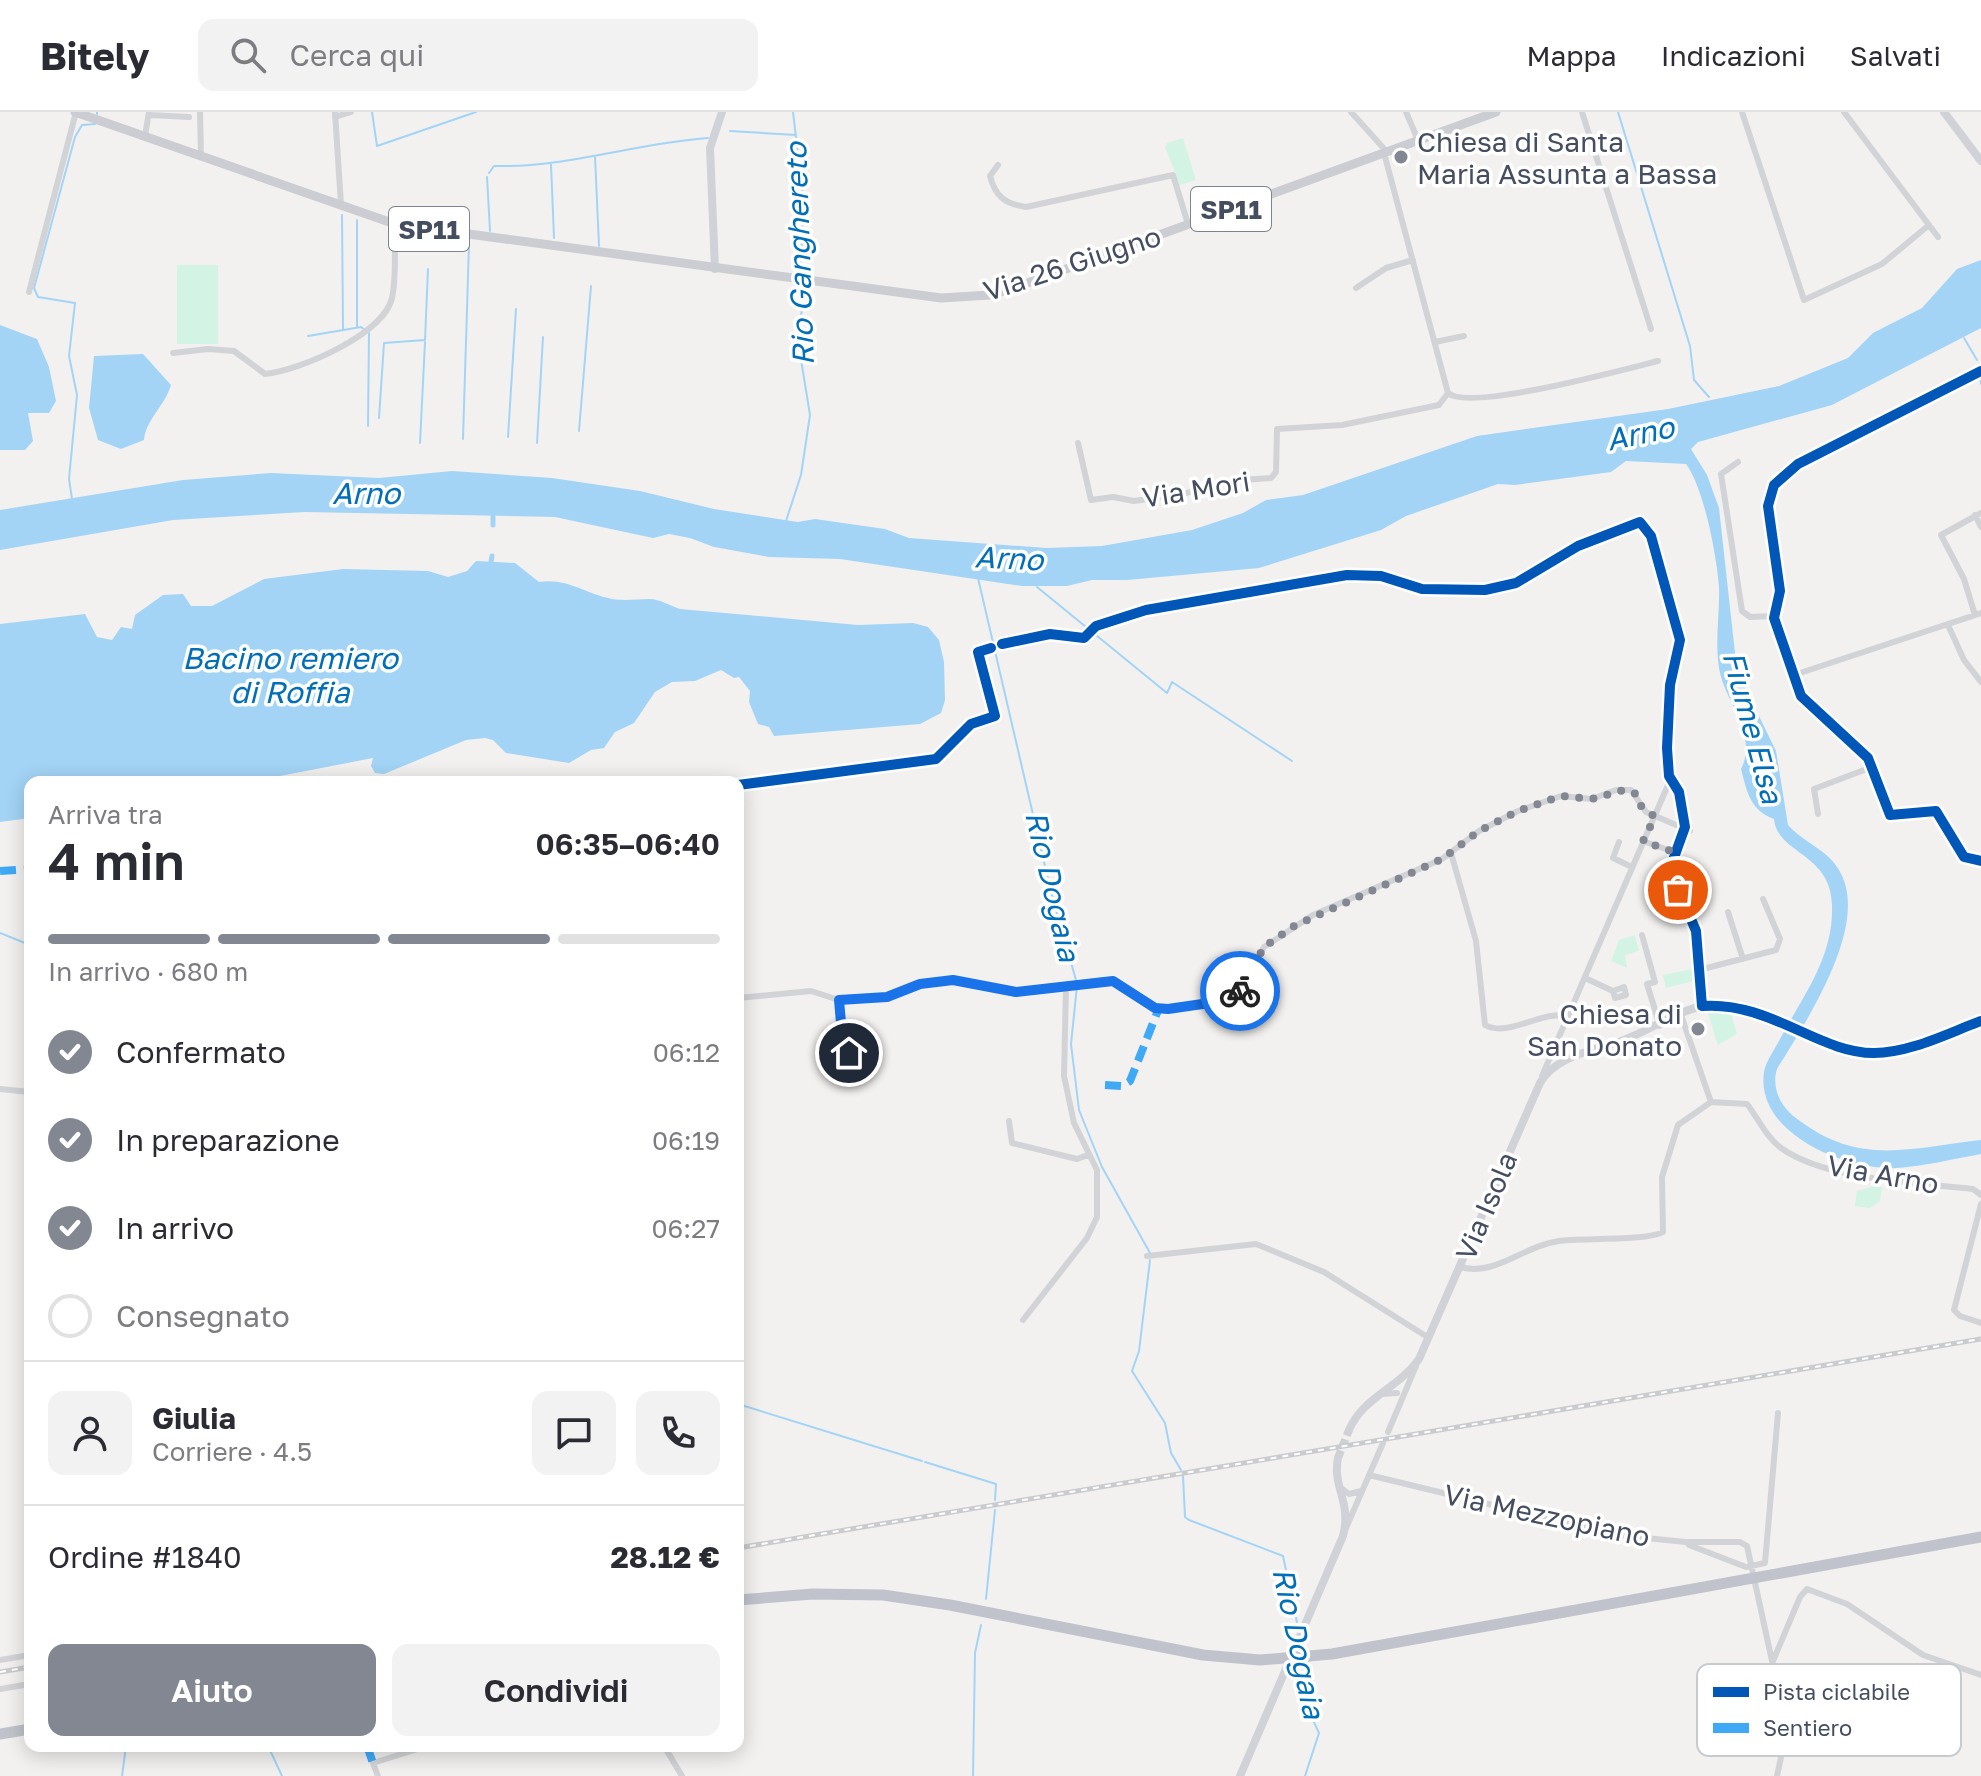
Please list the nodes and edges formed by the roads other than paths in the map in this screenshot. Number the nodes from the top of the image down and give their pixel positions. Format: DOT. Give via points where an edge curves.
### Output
graph roads {
  1 [pos="75,112"];
  2 [pos="200,112"];
  3 [pos="351,112"];
  4 [pos="722,112"];
  5 [pos="1351,112"];
  6 [pos="1406,112"];
  7 [pos="1496,112"];
  8 [pos="1582,112"];
  9 [pos="1742,112"];
  10 [pos="1844,112"];
  11 [pos="1944,112"];
  12 [pos="149,114"];
  13 [pos="335,115"];
  14 [pos="189,117"];
  15 [pos="145,136"];
  16 [pos="1418,140"];
  17 [pos="1386,153"];
  18 [pos="201,156"];
  19 [pos="1981,161"];
  20 [pos="998,165"];
  21 [pos="341,205"];
  22 [pos="395,224"];
  23 [pos="1188,224"];
  24 [pos="1929,225"];
  25 [pos="1938,237"];
  26 [pos="1413,260"];
  27 [pos="715,269"];
  28 [pos="1356,288"];
  29 [pos="29,292"];
  30 [pos="1651,329"];
  31 [pos="1464,336"];
  32 [pos="1435,342"];
  33 [pos="173,353"];
  34 [pos="1658,361"];
  35 [pos="1448,393"];
  36 [pos="1078,443"];
  37 [pos="1738,462"];
  38 [pos="1978,514"];
  39 [pos="1622,527"];
  40 [pos="1981,527"];
  41 [pos="1978,614"];
  42 [pos="1948,625"];
  43 [pos="1794,675"];
  44 [pos="1981,682"];
  45 [pos="1818,814"];
  46 [pos="1655,817"];
  47 [pos="1643,841"];
  48 [pos="1619,842"];
  49 [pos="1674,852"];
  50 [pos="1451,853"];
  51 [pos="1632,867"];
  52 [pos="1763,899"];
  53 [pos="1728,912"];
  54 [pos="1642,935"];
  55 [pos="1743,959"];
  56 [pos="1699,970"];
  57 [pos="1585,978"];
  58 [pos="1070,986"];
  59 [pos="1613,991"];
  60 [pos="744,997"];
  61 [pos="839,1000"];
  62 [pos="1702,1006"];
  63 [pos="1681,1015"];
  64 [pos="1568,1016"];
  65 [pos="1981,1021"];
  66 [pos="1660,1026"];
  67 [pos="1556,1046"];
  68 [pos="1552,1053"];
  69 [pos="1560,1062"];
  70 [pos="853,1070"];
  71 [pos="1540,1083"];
  72 [pos="0,1089"];
  73 [pos="24,1091"];
  74 [pos="1711,1102"];
  75 [pos="1009,1121"];
  76 [pos="1088,1155"];
  77 [pos="1981,1195"];
  78 [pos="1981,1204"];
  79 [pos="1147,1256"];
  80 [pos="1460,1267"];
  81 [pos="1023,1320"];
  82 [pos="1981,1323"];
  83 [pos="1429,1338"];
  84 [pos="1400,1392"];
  85 [pos="1778,1413"];
  86 [pos="1349,1430"];
  87 [pos="1388,1432"];
  88 [pos="1383,1443"];
  89 [pos="1338,1458"];
  90 [pos="1369,1475"];
  91 [pos="1354,1498"];
  92 [pos="1981,1540"];
  93 [pos="1674,1541"];
  94 [pos="744,1600"];
  95 [pos="744,1606"];
  96 [pos="24,1656"];
  97 [pos="0,1660"];
  98 [pos="1286,1662"];
  99 [pos="1772,1664"];
  100 [pos="1949,1664"];
  101 [pos="1961,1668"];
  102 [pos="1981,1675"];
  103 [pos="24,1685"];
  104 [pos="0,1689"];
  105 [pos="24,1724"];
  106 [pos="0,1728"];
  107 [pos="24,1730"];
  108 [pos="0,1734"];
  109 [pos="408,1752"];
  110 [pos="668,1752"];
  111 [pos="1781,1756"];
  112 [pos="378,1776"];
  113 [pos="682,1776"];
  114 [pos="1240,1776"];
  115 [pos="1777,1776"];
  1 -- 15 [label="main road, SP11"];
  1 -- 29 [label="street"];
  2 -- 18 [label="street"];
  3 -- 13 [label="street"];
  4 -- 27 [label="street" via="710,148"];
  5 -- 17 [label="street"];
  6 -- 16 [label="street"];
  7 -- 16 [label="main road, Via 26 Giugno / SP11"];
  8 -- 30 [label="street"];
  9 -- 24 [label="street" via="1804,300 1882,264"];
  10 -- 24 [label="street"];
  11 -- 19 [label="street"];
  12 -- 14 [label="street"];
  12 -- 15 [label="street"];
  13 -- 21 [label="street"];
  15 -- 18 [label="main road, SP11"];
  16 -- 17 [label="main road, Via 26 Giugno / SP11"];
  17 -- 23 [label="main road, Via 26 Giugno / SP11"];
  17 -- 26 [label="street"];
  18 -- 21 [label="main road, SP11"];
  20 -- 23 [label="street" via="990,176 993,190 1004,201 1026,207 1173,175"];
  21 -- 22 [label="main road, SP11"];
  22 -- 27 [label="main road, SP11"];
  22 -- 33 [label="street" via="392,299 368,330 315,361 265,374 234,351"];
  23 -- 27 [label="main road, Via 26 Giugno / SP11" via="1011,289 963,298 905,296"];
  24 -- 25 [label="street"];
  26 -- 28 [label="street" via="1386,268"];
  26 -- 32 [label="street"];
  31 -- 32 [label="street"];
  32 -- 35 [label="street"];
  34 -- 35 [label="street" via="1469,401"];
  35 -- 36 [label="street, Via Mori" via="1439,405 1342,425 1277,429 1276,472 1271,478 1226,481 1167,497 1091,500"];
  37 -- 43 [label="street" via="1721,474 1742,611 1750,617 1774,618"];
  38 -- 40 [label="street"];
  38 -- 41 [label="street" via="1941,535"];
  39 -- 46 [label="street, Via Isola" via="1640,522 1647,529 1680,640 1670,685 1668,785"];
  41 -- 42 [label="street"];
  42 -- 43 [label="street"];
  42 -- 44 [label="street"];
  43 -- 45 [label="street" via="1806,704 1863,751 1872,767 1814,789"];
  46 -- 47 [label="street, Via Isola"];
  46 -- 49 [label="street" via="1688,829"];
  46 -- 50 [label="street" via="1631,790 1592,799 1561,796 1479,831"];
  47 -- 49 [label="street"];
  47 -- 51 [label="street, Via Isola"];
  48 -- 51 [label="street" via="1613,858"];
  49 -- 56 [label="street" via="1673,874 1694,925"];
  50 -- 58 [label="street" via="1313,915 1273,939 1230,1000 1155,1008 1113,981"];
  50 -- 64 [label="street" via="1476,941 1485,1025 1500,1028"];
  51 -- 57 [label="street, Via Isola"];
  52 -- 55 [label="street" via="1780,946"];
  53 -- 55 [label="street"];
  54 -- 66 [label="street" via="1655,982 1647,984"];
  55 -- 56 [label="street"];
  56 -- 62 [label="street"];
  57 -- 59 [label="street"];
  57 -- 64 [label="street, Via Isola"];
  58 -- 61 [label="street" via="1016,992 937,980 887,997"];
  58 -- 76 [label="street" via="1064,1076"];
  60 -- 61 [label="street" via="811,991"];
  61 -- 70 [label="street"];
  62 -- 63 [label="street"];
  62 -- 65 [label="street" via="1733,1005 1872,1053 1901,1049"];
  63 -- 66 [label="street"];
  63 -- 74 [label="street"];
  64 -- 67 [label="street, Via Isola"];
  66 -- 69 [label="street"];
  67 -- 68 [label="street, Via Isola"];
  67 -- 69 [label="street"];
  68 -- 69 [label="street"];
  68 -- 71 [label="street, Via Isola"];
  69 -- 71 [label="street"];
  71 -- 80 [label="street, Via Isola"];
  72 -- 73 [label="street"];
  74 -- 77 [label="street, Via Arno" via="1747,1104 1772,1140 1793,1155 1859,1176 1973,1189"];
  74 -- 80 [label="street" via="1678,1125 1662,1177 1660,1235 1558,1241 1515,1254 1487,1270"];
  75 -- 76 [label="street" via="1012,1143 1077,1159"];
  76 -- 81 [label="street" via="1097,1170 1094,1226"];
  78 -- 82 [label="street" via="1954,1310"];
  79 -- 83 [label="street" via="1256,1244 1324,1272"];
  80 -- 83 [label="street, Via Isola"];
  83 -- 84 [label="street, Via Isola"];
  84 -- 86 [label="street, Via Isola" via="1382,1394 1359,1412"];
  84 -- 87 [label="street, Via Isola"];
  85 -- 93 [label="street" via="1765,1563 1746,1567"];
  88 -- 90 [label="street"];
  89 -- 91 [label="street" via="1340,1487"];
  90 -- 91 [label="street"];
  90 -- 93 [label="street, Via Mezzopiano" via="1616,1535"];
  91 -- 114 [label="street" via="1343,1536"];
  92 -- 98 [label="highway"];
  93 -- 99 [label="street, Via Mezzopiano" via="1740,1542 1751,1551"];
  94 -- 98 [label="highway" via="827,1594 906,1598 1203,1655"];
  95 -- 98 [label="highway" via="827,1600 924,1607 1199,1661"];
  96 -- 97 [label="street"];
  99 -- 100 [label="street" via="1807,1589 1847,1604 1923,1655"];
  101 -- 102 [label="street"];
  103 -- 104 [label="street"];
  105 -- 106 [label="highway"];
  107 -- 108 [label="highway"];
  109 -- 112 [label="street" via="373,1763"];
  110 -- 113 [label="street"];
  111 -- 115 [label="street, Via Mezzopiano"];
}
